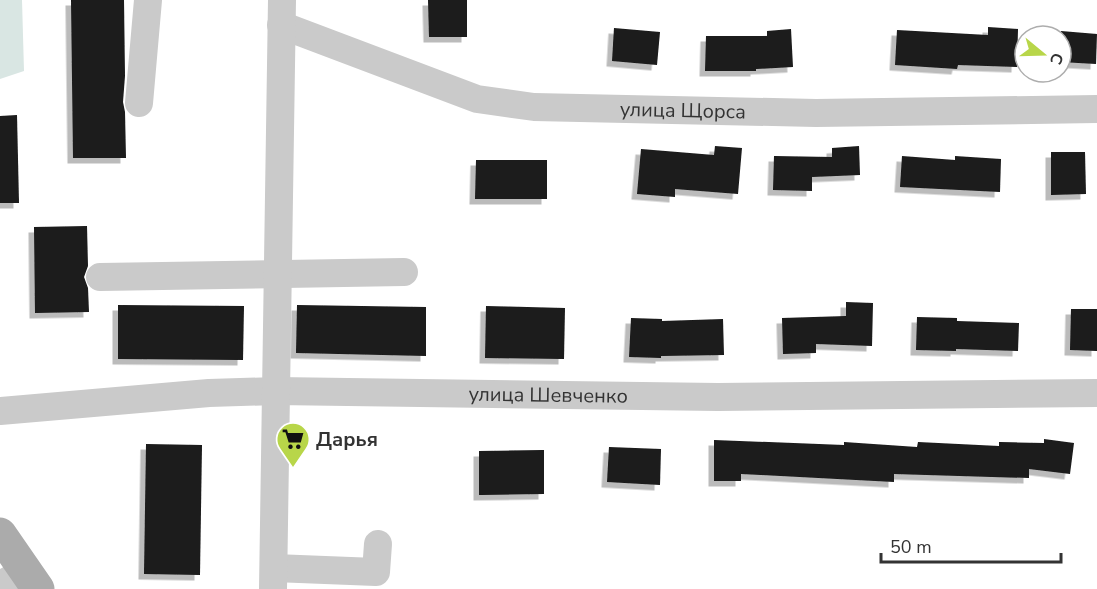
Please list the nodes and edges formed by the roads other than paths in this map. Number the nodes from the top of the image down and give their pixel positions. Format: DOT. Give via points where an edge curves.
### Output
graph roads {
  1 [pos="148,0"];
  2 [pos="281,12"];
  3 [pos="139,103"];
  4 [pos="1097,110"];
  5 [pos="404,272"];
  6 [pos="277,273"];
  7 [pos="100,277"];
  8 [pos="276,391"];
  9 [pos="1097,393"];
  10 [pos="0,411"];
  11 [pos="0,534"];
  12 [pos="378,544"];
  13 [pos="274,579"];
  14 [pos="21,582"];
  1 -- 3 [label="street"];
  2 -- 4 [label="street, улица Щорса" via="477,99 534,107 816,113"];
  2 -- 6 [label="street"];
  5 -- 6 [label="street"];
  6 -- 7 [label="street"];
  6 -- 8 [label="street"];
  8 -- 9 [label="street, улица Шевченко" via="718,397"];
  8 -- 10 [label="street, улица Шевченко"];
  8 -- 13 [label="street"];
  11 -- 14 [label="main road"];
  12 -- 13 [label="street" via="376,572"];
}
